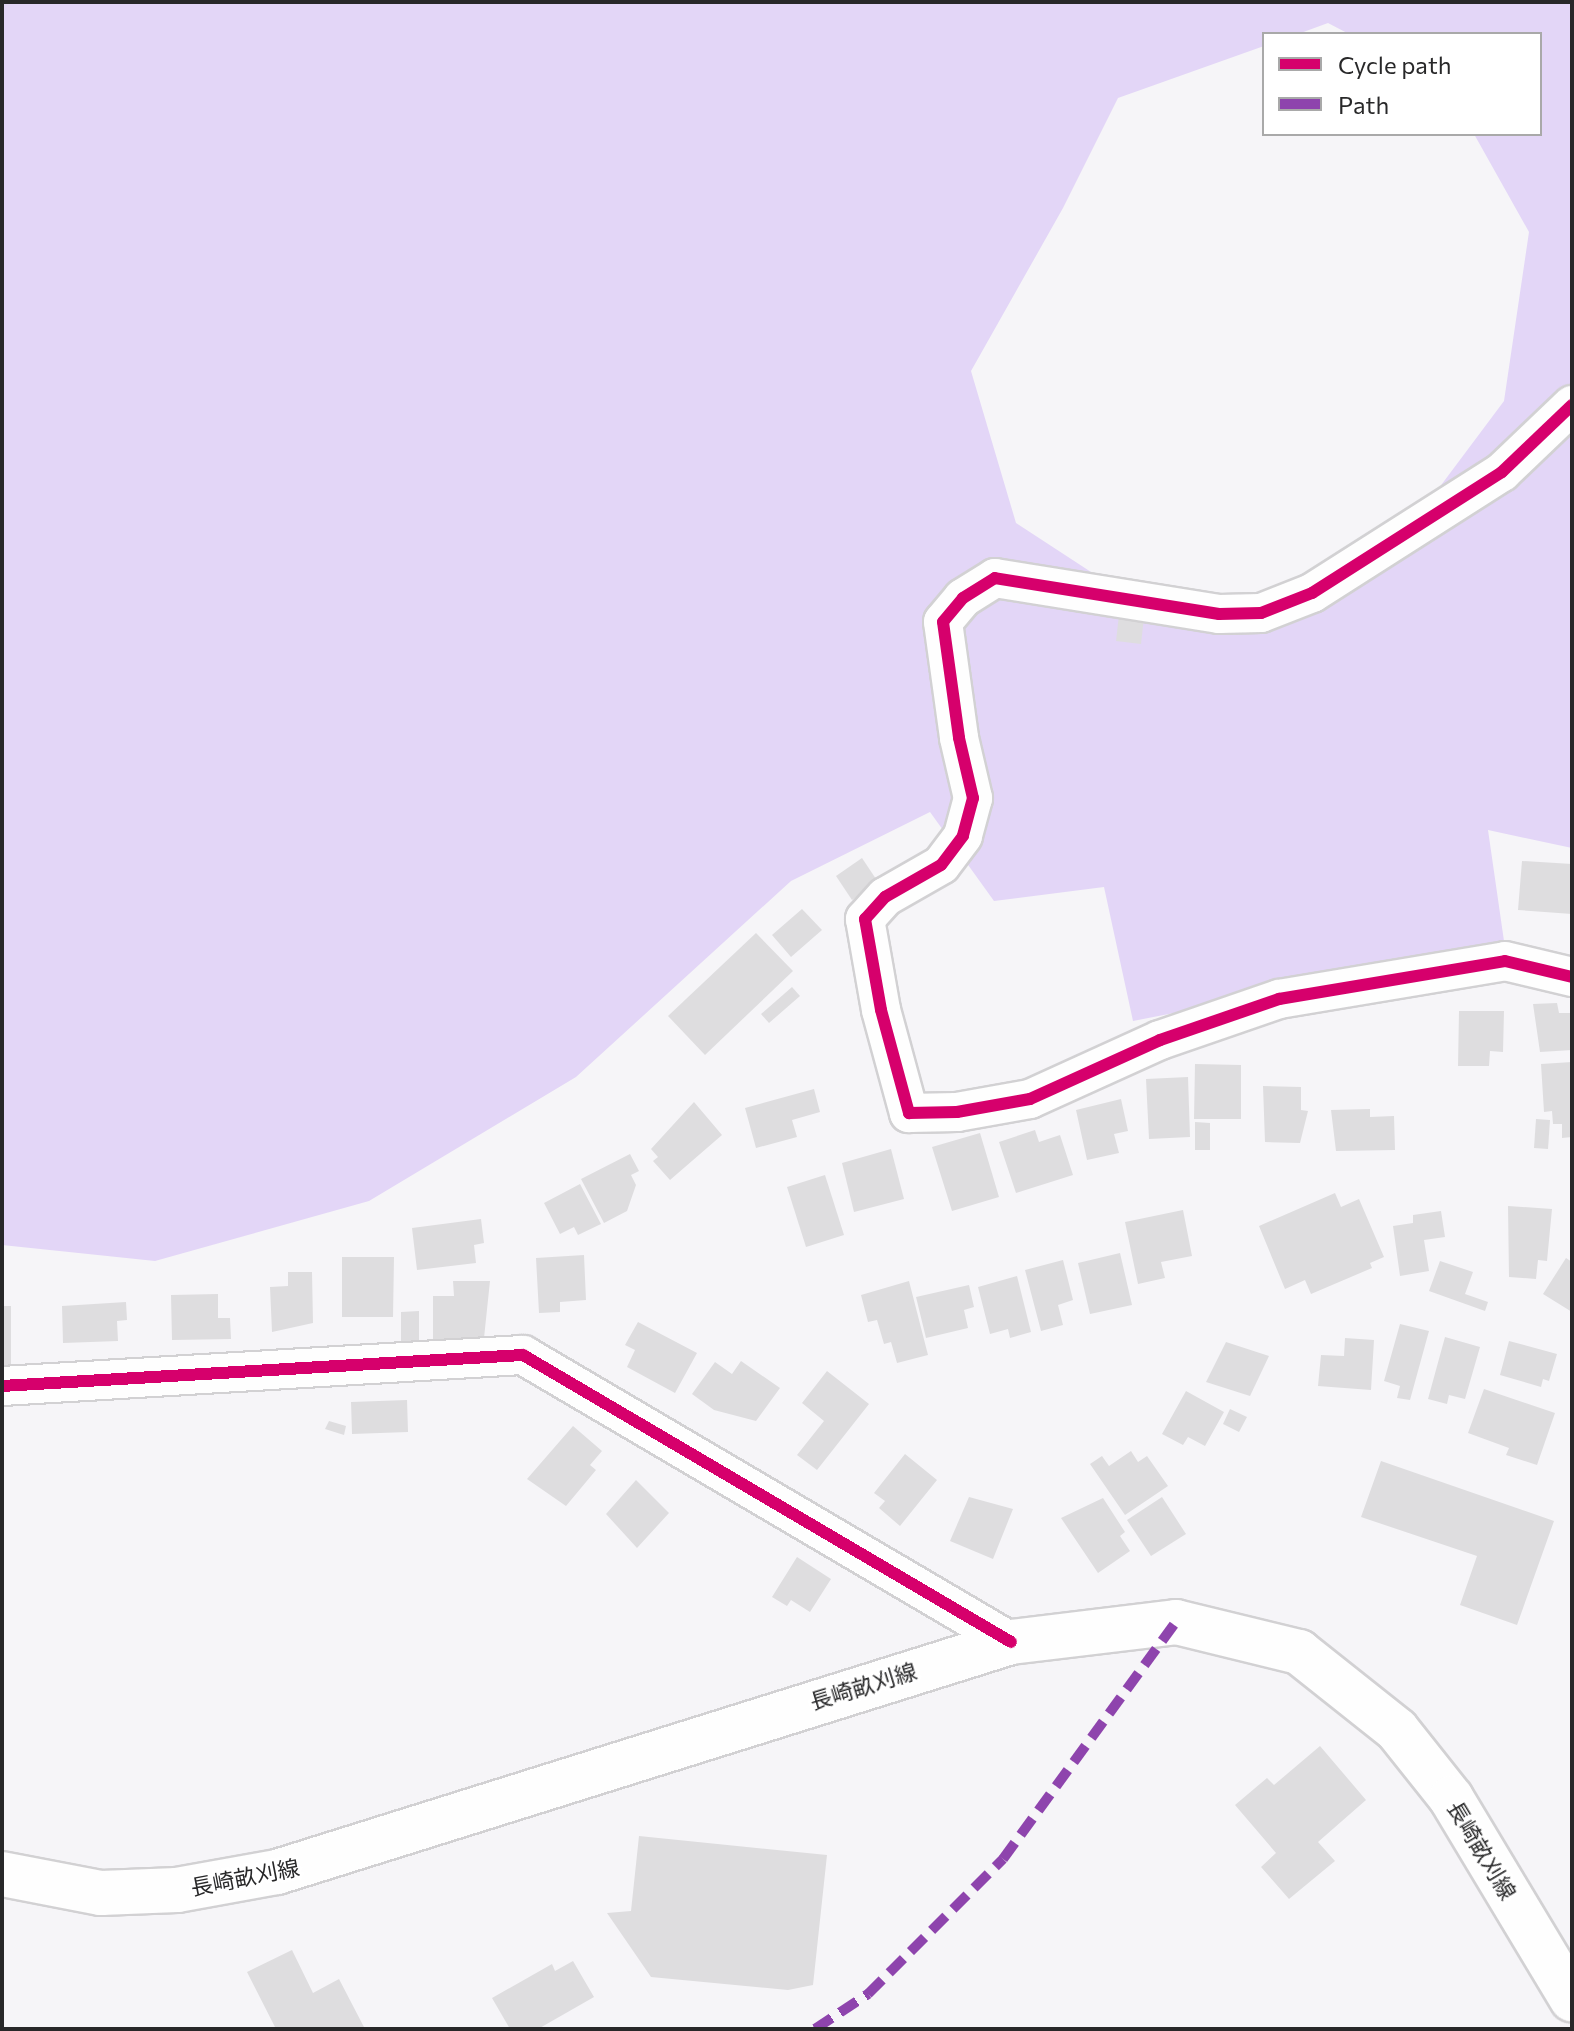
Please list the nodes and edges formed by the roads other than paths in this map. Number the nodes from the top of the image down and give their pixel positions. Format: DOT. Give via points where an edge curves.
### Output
graph roads {
  1 [pos="1572,405"];
  2 [pos="1572,977"];
  3 [pos="2,1386"];
  4 [pos="1011,1642"];
  5 [pos="2,1874"];
  6 [pos="1572,1999"];
  1 -- 2 [label="street" via="1502,472 1312,593 1261,613 1219,614 995,578 963,598 943,622 973,798 963,836 941,865 885,897 865,919 872,971 909,1113 957,1112 1030,1099 1160,1040 1279,999 1505,961"];
  3 -- 4 [label="street" via="523,1355"];
  4 -- 5 [label="main road, 長崎畝刈線" via="277,1872 177,1890 101,1893"];
  4 -- 6 [label="main road, 長崎畝刈線" via="1176,1622 1299,1652 1397,1730 1451,1798"];
}
